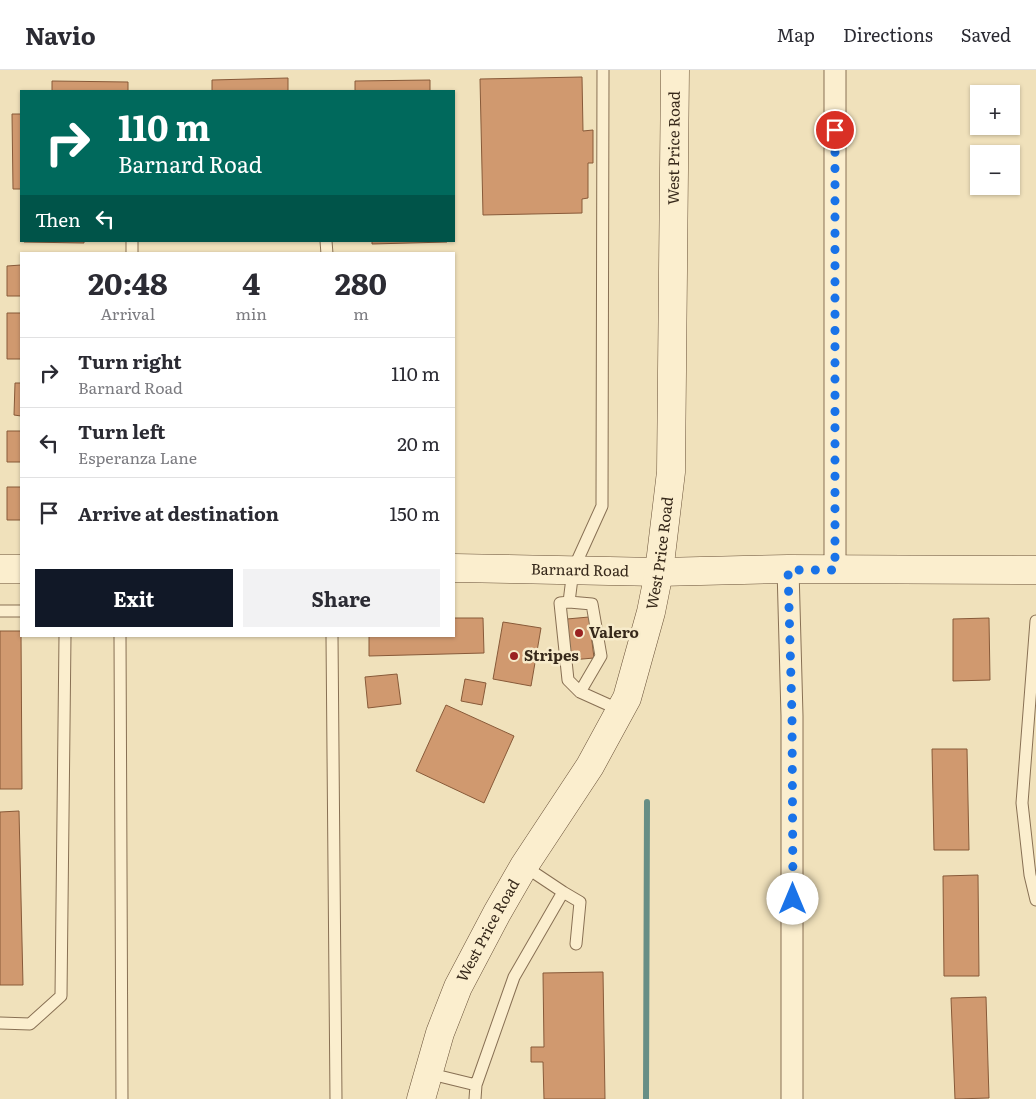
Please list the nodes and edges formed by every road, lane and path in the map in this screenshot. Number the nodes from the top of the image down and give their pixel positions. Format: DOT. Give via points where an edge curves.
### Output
graph roads {
  1 [pos="603,70"];
  2 [pos="675,70"];
  3 [pos="835,70"];
  4 [pos="455,568"];
  5 [pos="0,569"];
  6 [pos="20,569"];
  7 [pos="573,570"];
  8 [pos="788,570"];
  9 [pos="835,570"];
  10 [pos="1036,570"];
  11 [pos="659,572"];
  12 [pos="569,602"];
  13 [pos="0,611"];
  14 [pos="20,611"];
  15 [pos="1036,621"];
  16 [pos="65,637"];
  17 [pos="120,637"];
  18 [pos="332,637"];
  19 [pos="580,692"];
  20 [pos="620,710"];
  21 [pos="524,866"];
  22 [pos="563,892"];
  23 [pos="1036,900"];
  24 [pos="576,944"];
  25 [pos="0,1023"];
  26 [pos="476,1085"];
  27 [pos="424,1086"];
  28 [pos="122,1099"];
  29 [pos="336,1099"];
  30 [pos="476,1099"];
  31 [pos="792,1099"];
  1 -- 7 [label="lane" via="602,506"];
  2 -- 11 [label="main road, West Price Road" via="671,472"];
  3 -- 9 [label="street"];
  4 -- 7 [label="main road, Barnard Road"];
  5 -- 6 [label="main road"];
  7 -- 11 [label="main road, Barnard Road"];
  7 -- 12 [label="lane"];
  8 -- 9 [label="main road, Barnard Road"];
  8 -- 11 [label="main road, Barnard Road"];
  8 -- 31 [label="street" via="792,716"];
  9 -- 10 [label="main road, Barnard Road"];
  11 -- 20 [label="main road, West Price Road" via="627,698"];
  12 -- 19 [label="lane" via="560,603 568,680"];
  12 -- 19 [label="lane" via="592,604 601,656"];
  13 -- 14 [label="lane"];
  15 -- 23 [label="lane" via="1022,803"];
  16 -- 25 [label="lane" via="61,996 30,1024"];
  17 -- 28 [label="lane"];
  18 -- 29 [label="lane"];
  19 -- 20 [label="lane"];
  20 -- 21 [label="main road, West Price Road" via="590,766"];
  21 -- 22 [label="lane"];
  21 -- 27 [label="main road, West Price Road" via="458,987"];
  22 -- 24 [label="lane" via="580,902"];
  22 -- 26 [label="lane" via="514,977"];
  26 -- 27 [label="lane"];
  26 -- 30 [label="lane"];
}
